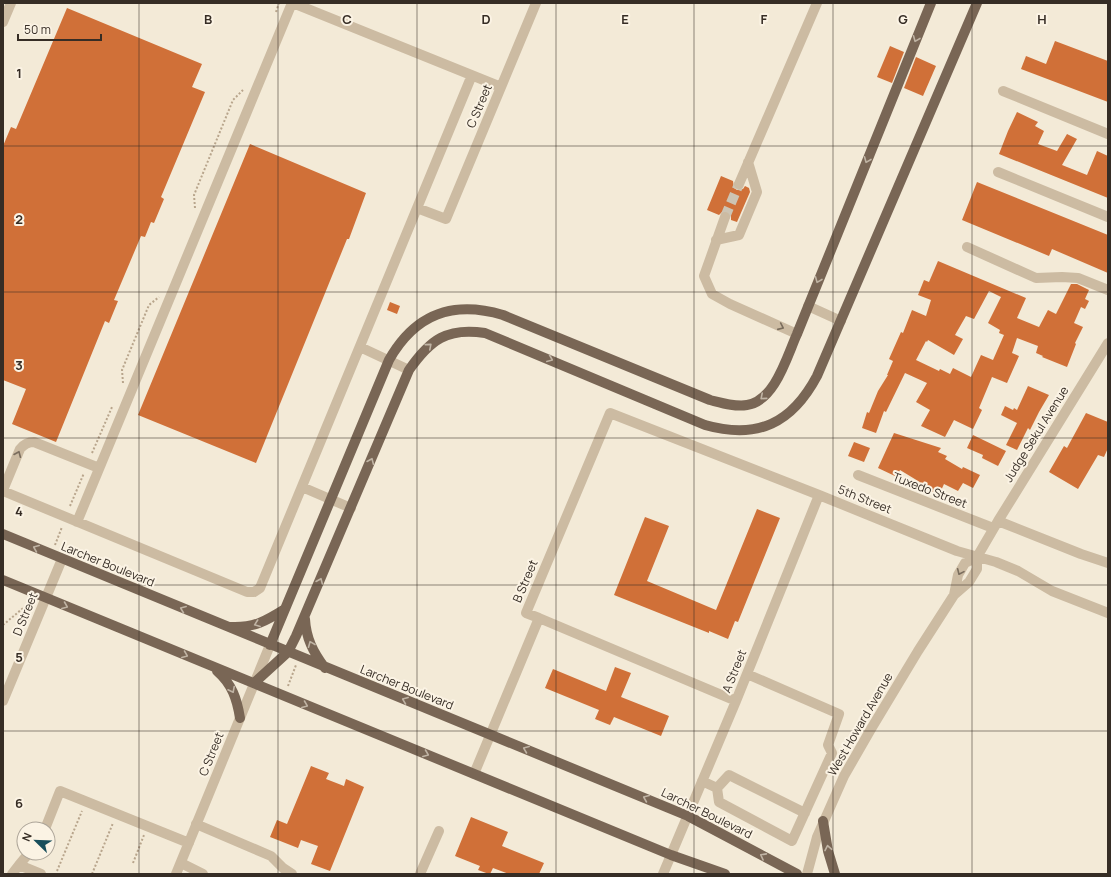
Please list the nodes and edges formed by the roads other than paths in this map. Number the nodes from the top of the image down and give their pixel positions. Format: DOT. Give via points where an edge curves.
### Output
graph roads {
  1 [pos="11,3"];
  2 [pos="292,3"];
  3 [pos="536,3"];
  4 [pos="817,3"];
  5 [pos="931,3"];
  6 [pos="977,3"];
  7 [pos="3,22"];
  8 [pos="472,75"];
  9 [pos="501,87"];
  10 [pos="1003,91"];
  11 [pos="1108,134"];
  12 [pos="748,162"];
  13 [pos="998,172"];
  14 [pos="739,184"];
  15 [pos="417,208"];
  16 [pos="725,217"];
  17 [pos="1108,217"];
  18 [pos="716,240"];
  19 [pos="967,247"];
  20 [pos="1108,290"];
  21 [pos="808,306"];
  22 [pos="841,321"];
  23 [pos="797,334"];
  24 [pos="1108,343"];
  25 [pos="360,347"];
  26 [pos="389,360"];
  27 [pos="409,370"];
  28 [pos="610,413"];
  29 [pos="99,468"];
  30 [pos="858,475"];
  31 [pos="302,487"];
  32 [pos="3,491"];
  33 [pos="819,495"];
  34 [pos="332,500"];
  35 [pos="351,508"];
  36 [pos="77,522"];
  37 [pos="996,525"];
  38 [pos="3,534"];
  39 [pos="987,540"];
  40 [pos="977,557"];
  41 [pos="62,559"];
  42 [pos="1108,563"];
  43 [pos="3,580"];
  44 [pos="45,597"];
  45 [pos="285,609"];
  46 [pos="1108,613"];
  47 [pos="305,617"];
  48 [pos="539,618"];
  49 [pos="227,627"];
  50 [pos="270,645"];
  51 [pos="288,652"];
  52 [pos="213,666"];
  53 [pos="325,668"];
  54 [pos="747,674"];
  55 [pos="254,683"];
  56 [pos="3,701"];
  57 [pos="736,701"];
  58 [pos="240,718"];
  59 [pos="491,735"];
  60 [pos="474,774"];
  61 [pos="702,781"];
  62 [pos="717,788"];
  63 [pos="805,813"];
  64 [pos="688,816"];
  65 [pos="823,820"];
  66 [pos="48,821"];
  67 [pos="196,824"];
  68 [pos="439,831"];
  69 [pos="189,844"];
  70 [pos="671,855"];
  71 [pos="22,861"];
  72 [pos="180,863"];
  73 [pos="19,865"];
  74 [pos="12,874"];
  75 [pos="41,874"];
  76 [pos="176,874"];
  77 [pos="203,874"];
  78 [pos="292,874"];
  79 [pos="420,874"];
  80 [pos="663,874"];
  81 [pos="725,874"];
  82 [pos="797,874"];
  83 [pos="807,874"];
  84 [pos="835,874"];
  1 -- 7 [label="street"];
  2 -- 8 [label="street"];
  2 -- 29 [label="street"];
  3 -- 9 [label="street, C Street"];
  4 -- 12 [label="street"];
  5 -- 21 [label="main road, one-way"];
  6 -- 22 [label="main road"];
  8 -- 9 [label="street"];
  8 -- 15 [label="street"];
  9 -- 15 [label="street, C Street" via="446,219"];
  10 -- 11 [label="street"];
  12 -- 14 [label="street"];
  12 -- 18 [label="street" via="757,192 739,235"];
  13 -- 17 [label="street"];
  15 -- 25 [label="street"];
  16 -- 18 [label="street"];
  18 -- 23 [label="street, one-way" via="704,276 712,294"];
  19 -- 20 [label="street" via="1036,278 1078,278"];
  21 -- 22 [label="street"];
  21 -- 23 [label="main road"];
  27 -- 22 [label="main road, one-way" via="418,356 438,339 457,332 485,333 705,425 743,431 773,423 786,416 799,404 817,376"];
  23 -- 26 [label="main road, one-way" via="778,379 770,391 759,401 748,406 710,400 503,315 471,308 455,310 425,320 411,329"];
  24 -- 37 [label="street, Judge Sekul Avenue"];
  25 -- 26 [label="street"];
  25 -- 31 [label="street"];
  26 -- 27 [label="street"];
  26 -- 34 [label="main road"];
  35 -- 27 [label="main road, one-way"];
  28 -- 33 [label="street, 5th Street"];
  28 -- 48 [label="street, B Street" via="526,613"];
  32 -- 29 [label="street, one-way" via="20,449 30,442"];
  29 -- 36 [label="street"];
  30 -- 37 [label="street, Tuxedo Street"];
  31 -- 34 [label="street"];
  31 -- 36 [label="street" via="262,585 254,592 247,592"];
  32 -- 36 [label="street"];
  33 -- 40 [label="street, 5th Street"];
  33 -- 54 [label="street, A Street"];
  34 -- 35 [label="street"];
  34 -- 45 [label="main road"];
  47 -- 35 [label="main road, one-way"];
  37 -- 39 [label="street, Judge Sekul Avenue"];
  37 -- 42 [label="street, Tuxedo Street"];
  41 -- 38 [label="main road, Larcher Boulevard, one-way"];
  39 -- 40 [label="street, West Howard Avenue"];
  40 -- 46 [label="street, 5th Street" via="1018,571 1052,591"];
  40 -- 65 [label="street, West Howard Avenue" via="977,568 969,582 954,595 918,651 844,776"];
  41 -- 44 [label="street, D Street"];
  49 -- 41 [label="main road, Larcher Boulevard, one-way"];
  43 -- 44 [label="main road"];
  44 -- 52 [label="main road, one-way"];
  44 -- 56 [label="street, D Street"];
  45 -- 49 [label="main road, one-way" via="253,626"];
  45 -- 50 [label="main road"];
  47 -- 51 [label="main road"];
  53 -- 47 [label="main road, one-way" via="310,643"];
  48 -- 57 [label="street"];
  48 -- 59 [label="street"];
  49 -- 50 [label="main road, Larcher Boulevard"];
  50 -- 51 [label="main road, Larcher Boulevard"];
  50 -- 55 [label="street, C Street"];
  51 -- 53 [label="main road, Larcher Boulevard"];
  51 -- 55 [label="main road"];
  52 -- 55 [label="main road"];
  52 -- 58 [label="main road, one-way" via="234,692"];
  59 -- 53 [label="main road, Larcher Boulevard, one-way"];
  54 -- 57 [label="street, A Street"];
  54 -- 63 [label="street" via="839,714 828,745 832,753"];
  55 -- 58 [label="street, C Street"];
  55 -- 60 [label="main road, one-way"];
  57 -- 61 [label="street, A Street"];
  58 -- 67 [label="street, C Street"];
  59 -- 60 [label="street"];
  64 -- 59 [label="main road, Larcher Boulevard, one-way"];
  60 -- 70 [label="main road"];
  61 -- 62 [label="street"];
  61 -- 64 [label="street, A Street"];
  62 -- 63 [label="street" via="729,775"];
  62 -- 63 [label="street" via="719,802 792,841"];
  64 -- 70 [label="street, A Street"];
  82 -- 64 [label="main road, Larcher Boulevard, one-way"];
  65 -- 83 [label="street, West Howard Avenue"];
  84 -- 65 [label="main road, one-way"];
  66 -- 69 [label="street" via="60,791"];
  67 -- 69 [label="street, C Street"];
  67 -- 78 [label="street" via="271,856"];
  68 -- 79 [label="street"];
  69 -- 72 [label="street, C Street"];
  70 -- 80 [label="street, A Street"];
  70 -- 81 [label="main road"];
  71 -- 73 [label="street"];
  72 -- 76 [label="street, C Street"];
  72 -- 77 [label="street"];
  73 -- 74 [label="street"];
  73 -- 75 [label="street"];
}
